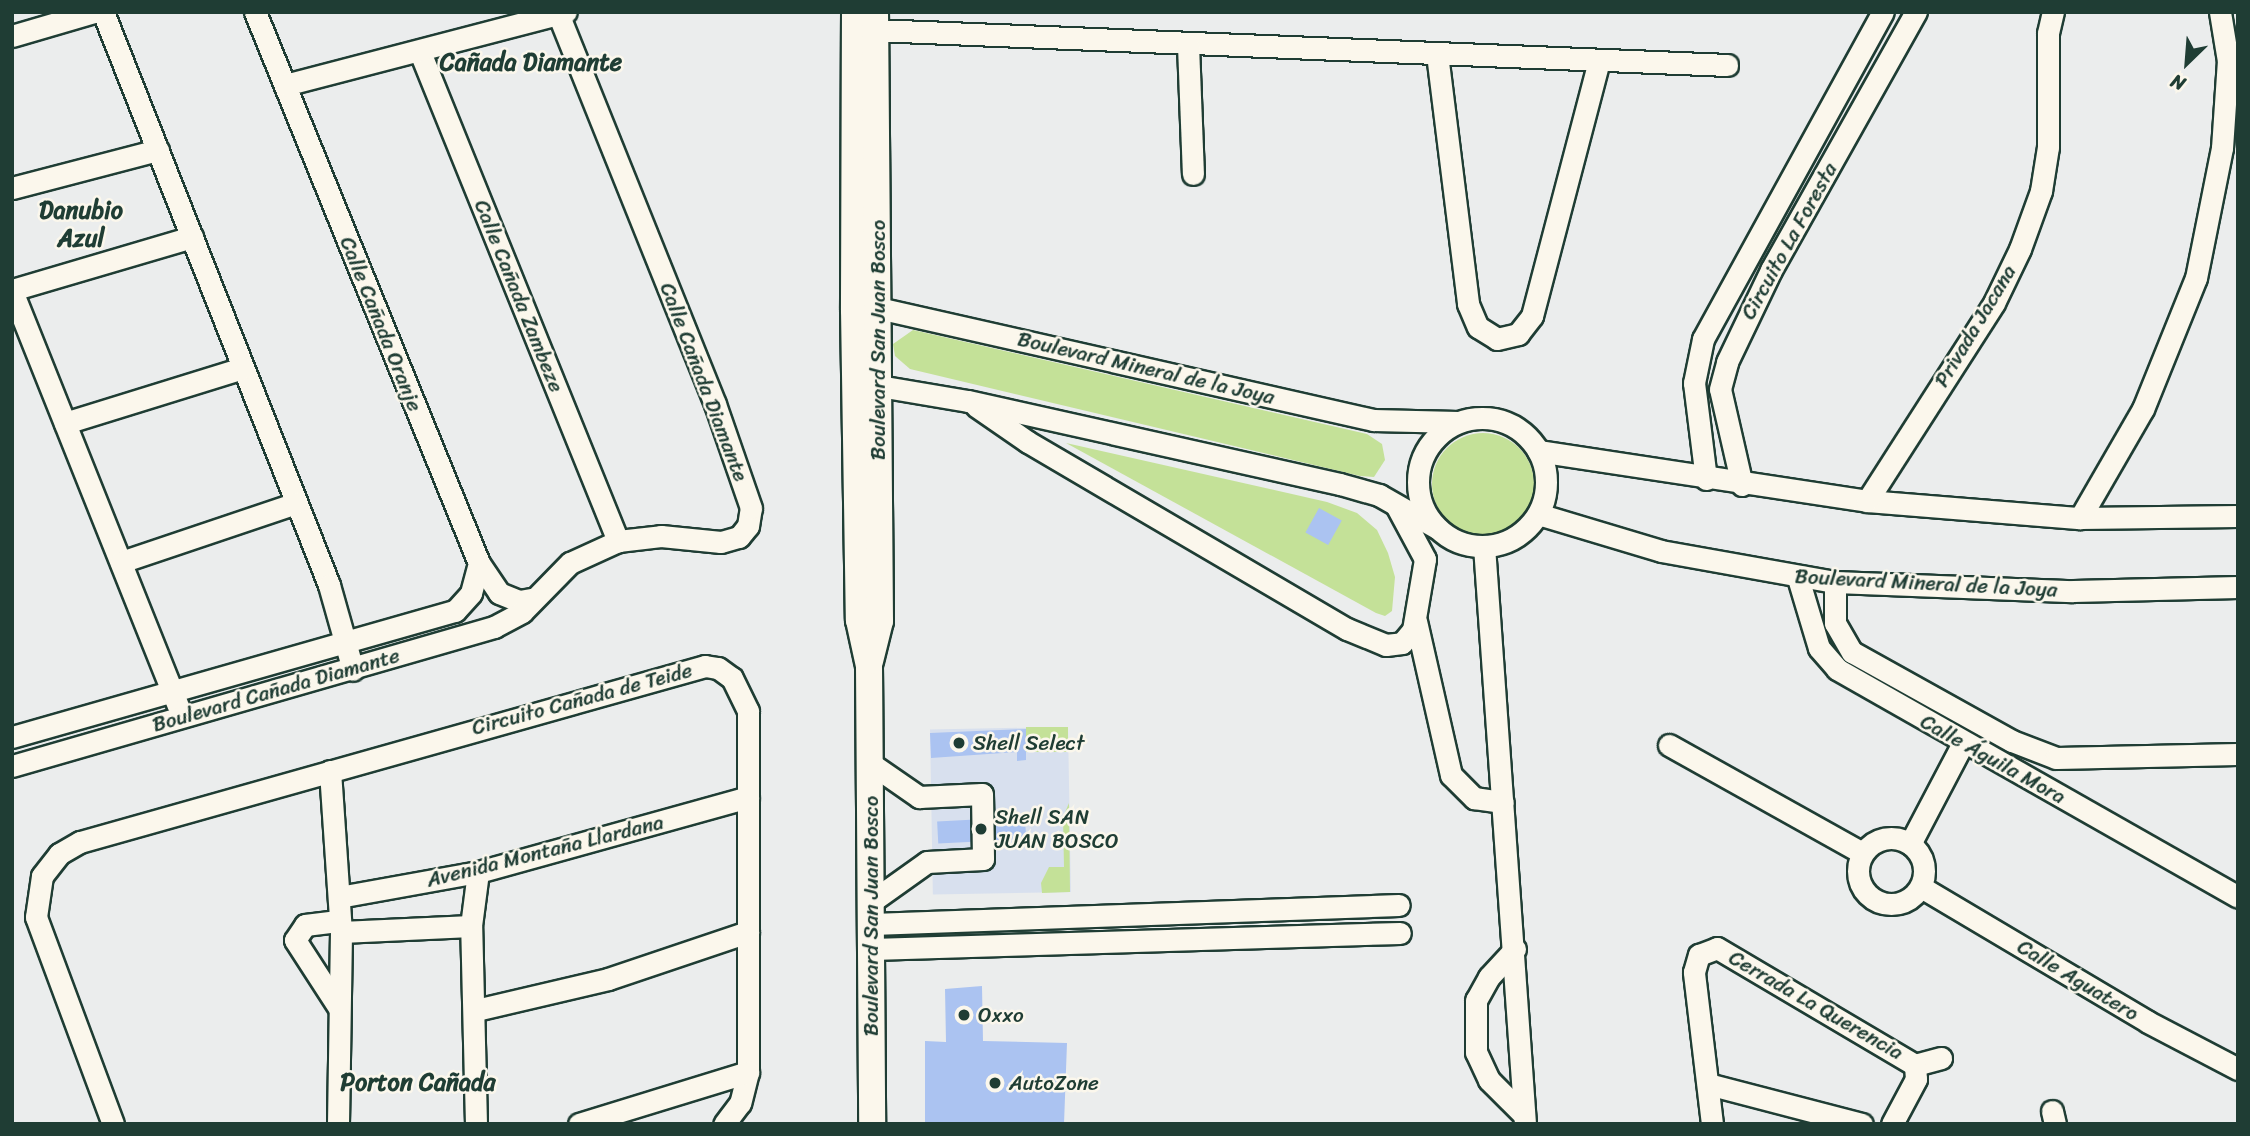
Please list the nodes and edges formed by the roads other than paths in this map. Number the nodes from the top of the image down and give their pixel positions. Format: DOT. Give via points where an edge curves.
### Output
graph roads {
  1 [pos="94,12"];
  2 [pos="103,12"];
  3 [pos="255,12"];
  4 [pos="855,12"];
  5 [pos="1883,12"];
  6 [pos="1916,12"];
  7 [pos="2053,12"];
  8 [pos="2220,12"];
  9 [pos="562,13"];
  10 [pos="875,21"];
  11 [pos="12,36"];
  12 [pos="1188,45"];
  13 [pos="420,52"];
  14 [pos="1437,54"];
  15 [pos="1860,56"];
  16 [pos="1599,61"];
  17 [pos="1727,65"];
  18 [pos="1886,71"];
  19 [pos="285,85"];
  20 [pos="158,150"];
  21 [pos="1193,174"];
  22 [pos="12,188"];
  23 [pos="191,237"];
  24 [pos="1752,254"];
  25 [pos="1771,270"];
  26 [pos="12,290"];
  27 [pos="866,309"];
  28 [pos="243,368"];
  29 [pos="868,385"];
  30 [pos="968,401"];
  31 [pos="1458,422"];
  32 [pos="65,423"];
  33 [pos="1538,451"];
  34 [pos="1706,479"];
  35 [pos="1742,485"];
  36 [pos="1867,501"];
  37 [pos="296,503"];
  38 [pos="1395,505"];
  39 [pos="1538,514"];
  40 [pos="2238,516"];
  41 [pos="2080,518"];
  42 [pos="1437,528"];
  43 [pos="618,541"];
  44 [pos="1483,546"];
  45 [pos="121,562"];
  46 [pos="479,563"];
  47 [pos="1798,578"];
  48 [pos="1835,582"];
  49 [pos="2238,587"];
  50 [pos="531,599"];
  51 [pos="1416,621"];
  52 [pos="346,644"];
  53 [pos="354,670"];
  54 [pos="173,691"];
  55 [pos="183,716"];
  56 [pos="12,737"];
  57 [pos="1963,743"];
  58 [pos="1669,745"];
  59 [pos="2238,754"];
  60 [pos="2056,758"];
  61 [pos="870,763"];
  62 [pos="12,766"];
  63 [pos="330,771"];
  64 [pos="2044,786"];
  65 [pos="748,797"];
  66 [pos="1503,802"];
  67 [pos="1910,844"];
  68 [pos="1863,853"];
  69 [pos="478,872"];
  70 [pos="1920,887"];
  71 [pos="340,897"];
  72 [pos="2238,897"];
  73 [pos="1399,905"];
  74 [pos="872,925"];
  75 [pos="471,926"];
  76 [pos="341,927"];
  77 [pos="748,932"];
  78 [pos="1400,933"];
  79 [pos="1515,949"];
  80 [pos="340,1008"];
  81 [pos="475,1010"];
  82 [pos="1941,1058"];
  83 [pos="1915,1065"];
  84 [pos="2238,1069"];
  85 [pos="748,1072"];
  86 [pos="1707,1084"];
  87 [pos="1525,1119"];
  88 [pos="113,1124"];
  89 [pos="338,1124"];
  90 [pos="477,1124"];
  91 [pos="579,1124"];
  92 [pos="724,1124"];
  93 [pos="872,1124"];
  94 [pos="1712,1124"];
  95 [pos="1861,1124"];
  96 [pos="1892,1124"];
  1 -- 11 [label="street"];
  2 -- 20 [label="street"];
  3 -- 19 [label="street, Calle Cañada Oranje"];
  4 -- 27 [label="main road, Boulevard San Juan Bosco"];
  5 -- 15 [label="street, Circuito La Foresta"];
  6 -- 18 [label="street, Circuito La Foresta"];
  7 -- 36 [label="street, Privada Jacana" via="2048,33 2048,147 2041,191 2020,249 1994,303"];
  8 -- 41 [label="street" via="2228,61 2222,148 2196,278 2143,409"];
  9 -- 13 [label="street"];
  9 -- 43 [label="street, Calle Cañada Diamante" via="751,508 748,526 731,540 649,536"];
  10 -- 12 [label="street"];
  10 -- 27 [label="main road, Boulevard San Juan Bosco"];
  12 -- 14 [label="street"];
  12 -- 21 [label="street"];
  13 -- 19 [label="street"];
  13 -- 43 [label="street, Calle Cañada Zambeze"];
  14 -- 16 [label="street"];
  14 -- 16 [label="street" via="1468,304 1478,327 1497,339 1518,334 1532,316"];
  15 -- 18 [label="street"];
  15 -- 24 [label="street, Circuito La Foresta"];
  16 -- 17 [label="street"];
  18 -- 25 [label="street, Circuito La Foresta"];
  19 -- 46 [label="street, Calle Cañada Oranje"];
  20 -- 22 [label="street"];
  20 -- 23 [label="street"];
  23 -- 26 [label="street"];
  23 -- 28 [label="street"];
  24 -- 25 [label="street"];
  24 -- 34 [label="street, Circuito La Foresta" via="1703,339 1697,363 1694,383"];
  25 -- 35 [label="street, Circuito La Foresta" via="1740,328 1720,389"];
  26 -- 32 [label="street"];
  27 -- 29 [label="main road, Boulevard San Juan Bosco"];
  27 -- 29 [label="street" via="863,349"];
  27 -- 31 [label="street, Boulevard Mineral de la Joya" via="1373,420"];
  28 -- 32 [label="street"];
  28 -- 37 [label="street"];
  29 -- 30 [label="street"];
  29 -- 61 [label="main road, Boulevard San Juan Bosco" via="880,621 869,666"];
  30 -- 38 [label="street" via="1340,484"];
  30 -- 51 [label="street" via="1028,443 1359,634 1394,645 1409,637"];
  31 -- 33 [label="street" via="1495,419 1527,437"];
  31 -- 42 [label="street" via="1430,445 1420,470 1419,496"];
  32 -- 45 [label="street"];
  33 -- 34 [label="street"];
  33 -- 39 [label="street" via="1545,472 1545,494"];
  34 -- 35 [label="street"];
  35 -- 36 [label="street"];
  36 -- 41 [label="street"];
  37 -- 45 [label="street"];
  37 -- 52 [label="street"];
  38 -- 42 [label="street"];
  38 -- 51 [label="street" via="1425,559"];
  39 -- 44 [label="street" via="1524,531 1505,542"];
  39 -- 47 [label="street, Boulevard Mineral de la Joya" via="1661,551"];
  40 -- 41 [label="street"];
  42 -- 44 [label="street" via="1450,539"];
  43 -- 50 [label="street, Calle Cañada Diamante" via="570,563"];
  44 -- 66 [label="street"];
  45 -- 54 [label="street"];
  46 -- 50 [label="street, Calle Cañada Oranje" via="499,593 519,601"];
  46 -- 52 [label="street, Boulevard Cañada Diamante" via="463,606"];
  47 -- 48 [label="street, Boulevard Mineral de la Joya"];
  47 -- 57 [label="street, Calle Águila Mora" via="1819,648 1836,669"];
  48 -- 49 [label="street, Boulevard Mineral de la Joya" via="2073,591"];
  48 -- 60 [label="street, Calle Águila Mora" via="1835,623 1852,652 2012,741"];
  50 -- 53 [label="street, Boulevard Cañada Diamante" via="522,612 494,627"];
  51 -- 66 [label="street" via="1451,775 1474,797"];
  52 -- 53 [label="street"];
  52 -- 54 [label="street, Boulevard Cañada Diamante"];
  53 -- 55 [label="street, Boulevard Cañada Diamante"];
  54 -- 55 [label="street"];
  54 -- 56 [label="street, Boulevard Cañada Diamante"];
  55 -- 62 [label="street, Boulevard Cañada Diamante"];
  57 -- 64 [label="street, Calle Águila Mora"];
  57 -- 67 [label="street"];
  58 -- 68 [label="street"];
  59 -- 60 [label="street, Calle Águila Mora"];
  60 -- 64 [label="street"];
  61 -- 74 [label="main road, Boulevard San Juan Bosco"];
  61 -- 74 [label="street" via="919,797 982,794 983,859 927,862"];
  63 -- 65 [label="street, Circuito Cañada de Teide" via="705,666 718,668 742,692 748,711"];
  63 -- 71 [label="street"];
  63 -- 88 [label="street, Circuito Cañada de Teide" via="80,842 59,854 42,876 35,901 43,942"];
  64 -- 72 [label="street, Calle Águila Mora"];
  65 -- 69 [label="street, Avenida Montaña Llardana"];
  65 -- 77 [label="street, Circuito Cañada de Teide"];
  66 -- 79 [label="street"];
  67 -- 68 [label="street" via="1893,838 1876,841"];
  67 -- 70 [label="street" via="1924,871"];
  68 -- 70 [label="street" via="1857,867 1859,882 1867,895 1881,904 1910,899"];
  69 -- 71 [label="street, Avenida Montaña Llardana"];
  69 -- 75 [label="street"];
  70 -- 84 [label="street, Calle Aguatero" via="2148,1022"];
  71 -- 76 [label="street"];
  73 -- 74 [label="street"];
  74 -- 78 [label="street"];
  74 -- 93 [label="main road, Boulevard San Juan Bosco"];
  75 -- 76 [label="street"];
  75 -- 81 [label="street"];
  76 -- 80 [label="street"];
  76 -- 80 [label="street" via="305,925 295,940"];
  77 -- 81 [label="street" via="608,979"];
  77 -- 85 [label="street, Circuito Cañada de Teide"];
  79 -- 87 [label="street"];
  79 -- 87 [label="street" via="1489,977 1476,1000 1476,1052 1489,1080"];
  80 -- 89 [label="street"];
  81 -- 90 [label="street"];
  82 -- 83 [label="street"];
  83 -- 86 [label="street, Cerrada La Querencia" via="1703,939 1694,972"];
  83 -- 96 [label="street, Cerrada La Querencia" via="1916,1079"];
  85 -- 91 [label="street"];
  85 -- 92 [label="street, Circuito Cañada de Teide" via="740,1103"];
  86 -- 94 [label="street, Cerrada La Querencia"];
  86 -- 95 [label="street"];
}
